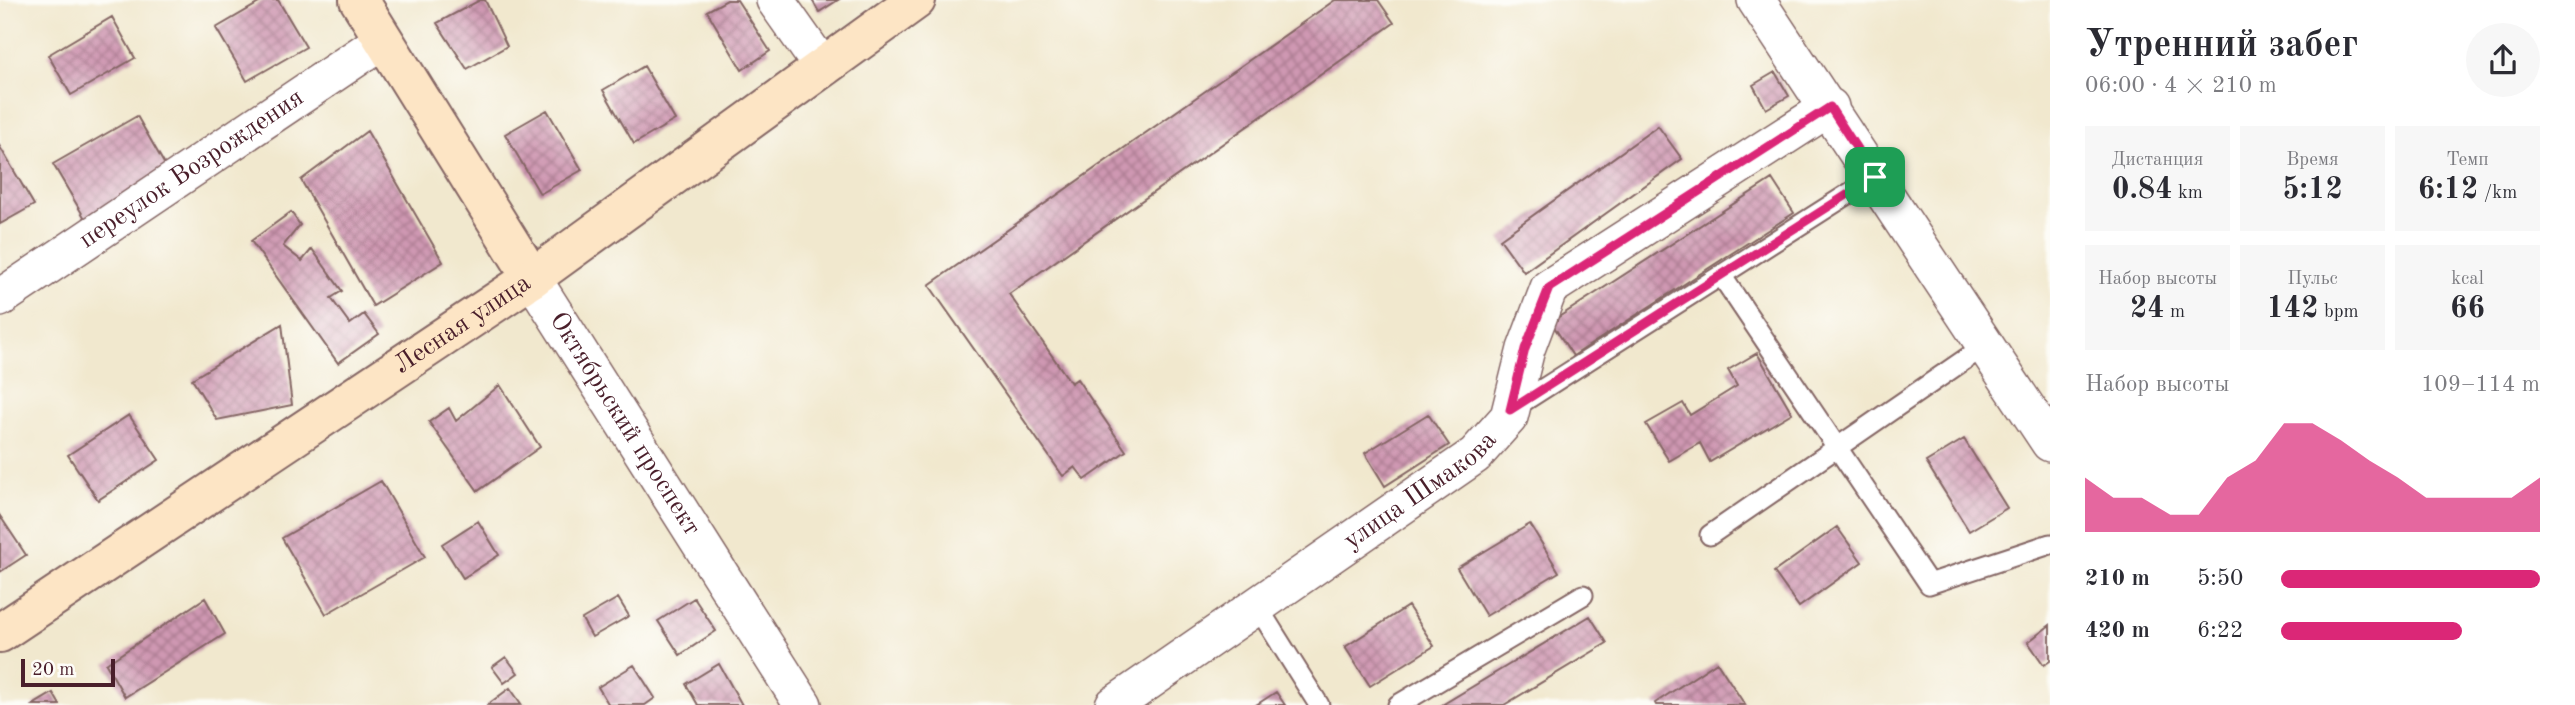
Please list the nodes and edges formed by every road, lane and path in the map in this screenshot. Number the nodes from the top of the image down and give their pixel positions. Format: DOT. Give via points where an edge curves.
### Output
graph roads {
  1 [pos="359,0"];
  2 [pos="775,0"];
  3 [pos="916,0"];
  4 [pos="1756,0"];
  5 [pos="383,40"];
  6 [pos="823,68"];
  7 [pos="1830,107"];
  8 [pos="1875,177"];
  9 [pos="1721,275"];
  10 [pos="532,278"];
  11 [pos="0,298"];
  12 [pos="1986,345"];
  13 [pos="1510,410"];
  14 [pos="2050,443"];
  15 [pos="1837,448"];
  16 [pos="1710,535"];
  17 [pos="2050,544"];
  18 [pos="1583,595"];
  19 [pos="1257,606"];
  20 [pos="0,634"];
  21 [pos="803,705"];
  22 [pos="1114,705"];
  23 [pos="1319,705"];
  24 [pos="1398,705"];
  1 -- 5 [label="street, Октябрьский проспект"];
  2 -- 6 [label="street"];
  3 -- 6 [label="street, Лесная улица"];
  4 -- 7 [label="street"];
  5 -- 10 [label="street, Октябрьский проспект"];
  5 -- 11 [label="street, переулок Возрождения"];
  6 -- 10 [label="street, Лесная улица"];
  7 -- 8 [label="street"];
  7 -- 13 [label="street, улица Шмакова" via="1549,288 1525,349"];
  8 -- 9 [label="lane"];
  8 -- 12 [label="street"];
  9 -- 13 [label="lane"];
  9 -- 15 [label="lane"];
  10 -- 20 [label="street, Лесная улица"];
  10 -- 21 [label="street, Октябрьский проспект"];
  12 -- 14 [label="street"];
  12 -- 15 [label="lane"];
  13 -- 19 [label="street, улица Шмакова" via="1509,417 1475,455"];
  15 -- 16 [label="lane"];
  15 -- 17 [label="lane" via="1929,584"];
  18 -- 24 [label="lane"];
  19 -- 22 [label="street, улица Шмакова"];
  19 -- 23 [label="lane"];
}
